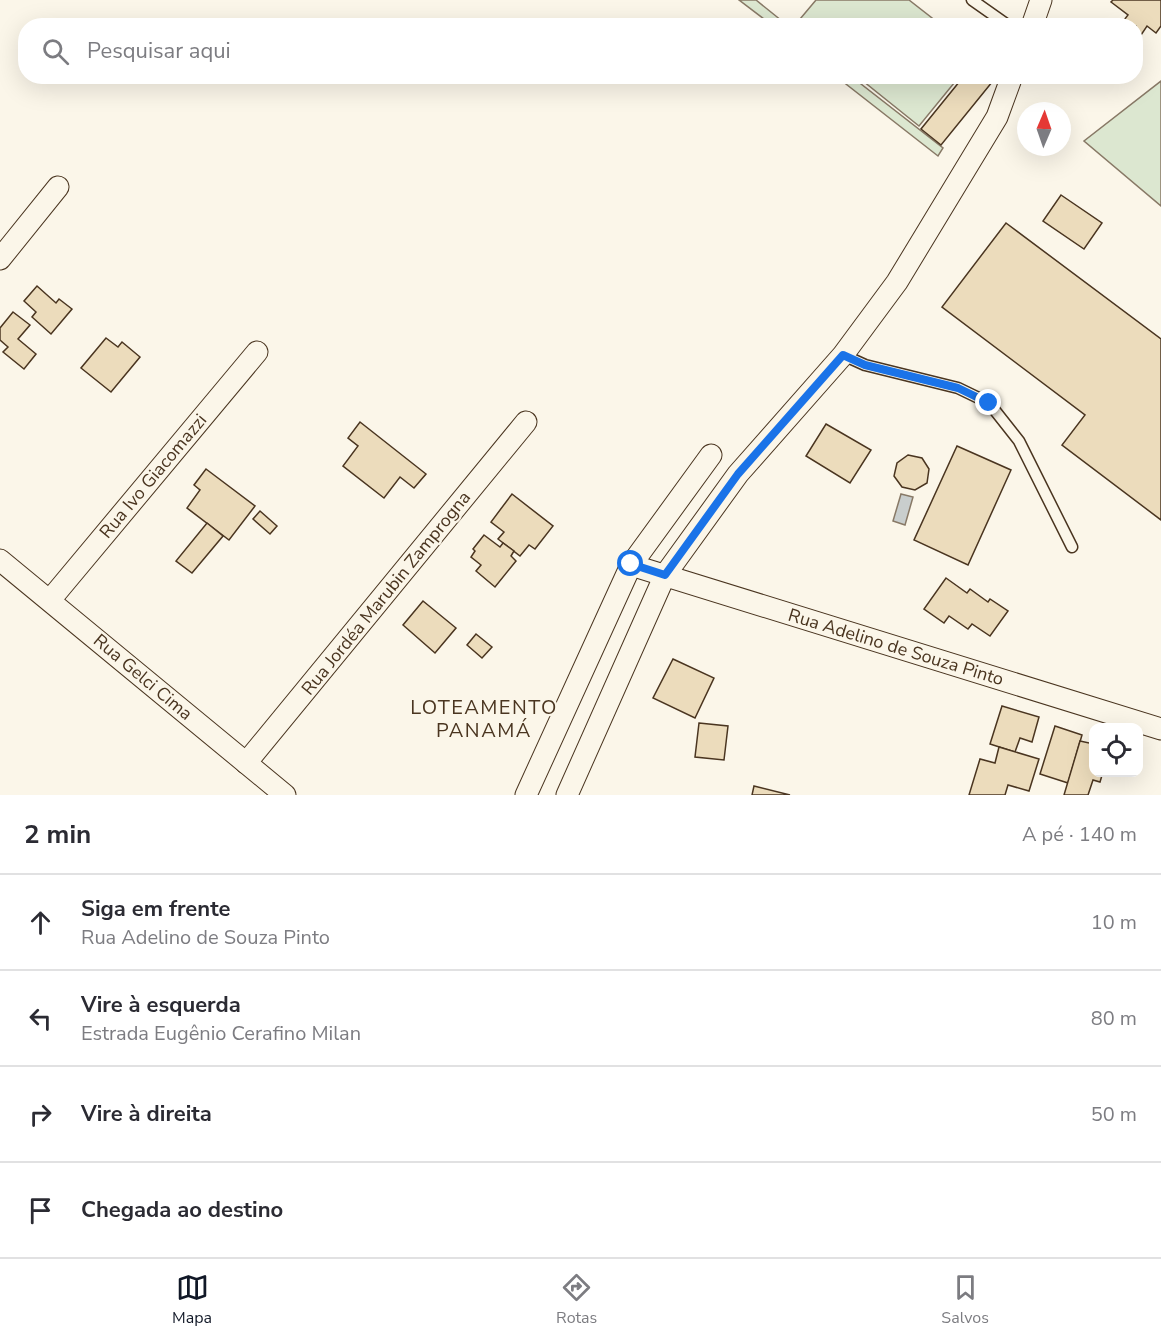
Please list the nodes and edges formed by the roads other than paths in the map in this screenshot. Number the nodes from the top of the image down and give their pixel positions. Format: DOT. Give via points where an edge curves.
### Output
graph roads {
  1 [pos="972,0"];
  2 [pos="1041,0"];
  3 [pos="998,18"];
  4 [pos="1035,18"];
  5 [pos="1009,84"];
  6 [pos="58,187"];
  7 [pos="0,259"];
  8 [pos="257,352"];
  9 [pos="843,355"];
  10 [pos="526,422"];
  11 [pos="711,455"];
  12 [pos="1072,547"];
  13 [pos="0,560"];
  14 [pos="631,564"];
  15 [pos="665,575"];
  16 [pos="50,600"];
  17 [pos="1161,729"];
  18 [pos="246,763"];
  19 [pos="285,795"];
  20 [pos="526,795"];
  21 [pos="567,795"];
  1 -- 3 [label="lane"];
  2 -- 4 [label="street"];
  5 -- 9 [label="street" via="997,117 897,282"];
  6 -- 7 [label="street"];
  8 -- 16 [label="street, Rua Ivo Giacomazzi"];
  9 -- 12 [label="lane" via="865,365 958,388 989,403 1019,441"];
  9 -- 15 [label="street" via="738,474"];
  10 -- 18 [label="street, Rua Jordéa Marubin Zamprogna"];
  11 -- 14 [label="street"];
  13 -- 16 [label="street, Rua Gelci Cima"];
  14 -- 15 [label="street, Rua Adelino de Souza Pinto"];
  14 -- 20 [label="street"];
  15 -- 17 [label="street, Rua Adelino de Souza Pinto"];
  15 -- 21 [label="street"];
  16 -- 18 [label="street, Rua Gelci Cima"];
  18 -- 19 [label="street, Rua Gelci Cima"];
}
